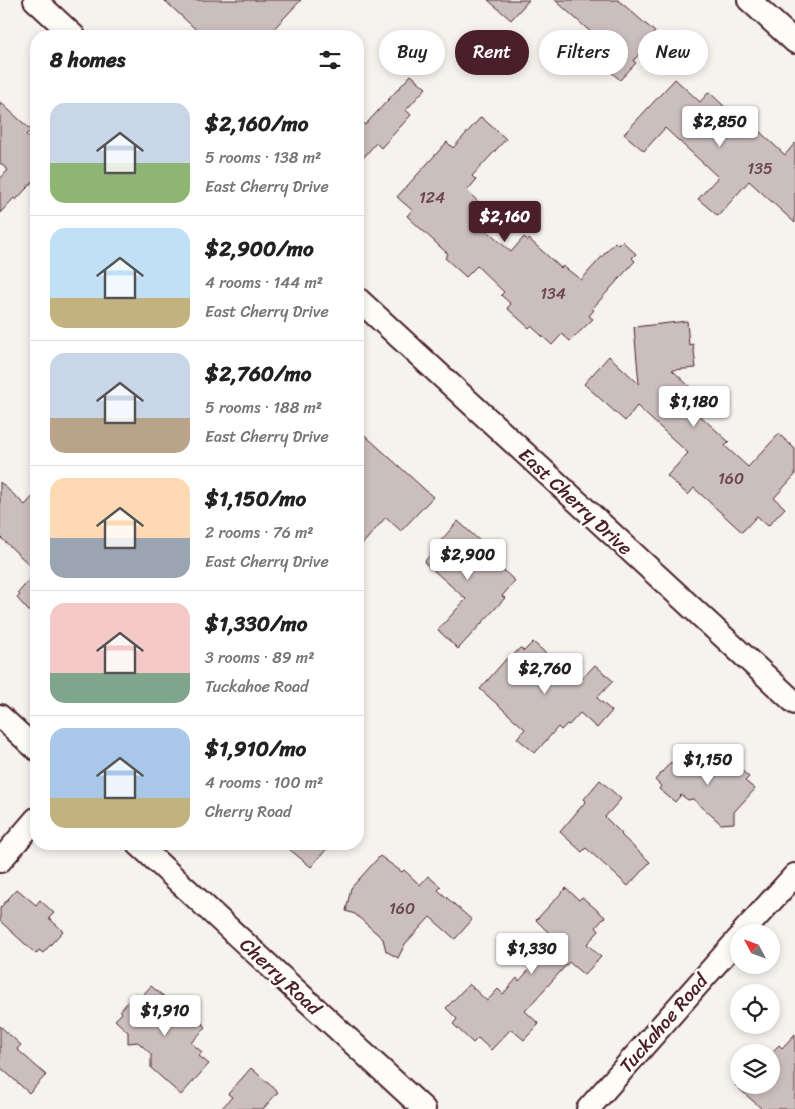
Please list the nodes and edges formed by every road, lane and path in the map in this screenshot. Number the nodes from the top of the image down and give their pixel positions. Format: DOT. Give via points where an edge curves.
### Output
graph roads {
  1 [pos="34,0"];
  2 [pos="749,0"];
  3 [pos="67,30"];
  4 [pos="795,42"];
  5 [pos="364,305"];
  6 [pos="795,703"];
  7 [pos="0,716"];
  8 [pos="30,744"];
  9 [pos="30,826"];
  10 [pos="144,850"];
  11 [pos="0,861"];
  12 [pos="790,889"];
  13 [pos="752,924"];
  14 [pos="730,948"];
  15 [pos="424,1109"];
  16 [pos="588,1109"];
  1 -- 3 [label="street"];
  2 -- 4 [label="street"];
  5 -- 6 [label="street, East Cherry Drive"];
  7 -- 8 [label="street"];
  9 -- 11 [label="street"];
  10 -- 15 [label="street, Cherry Road"];
  12 -- 13 [label="street"];
  14 -- 16 [label="street, Tuckahoe Road"];
}
